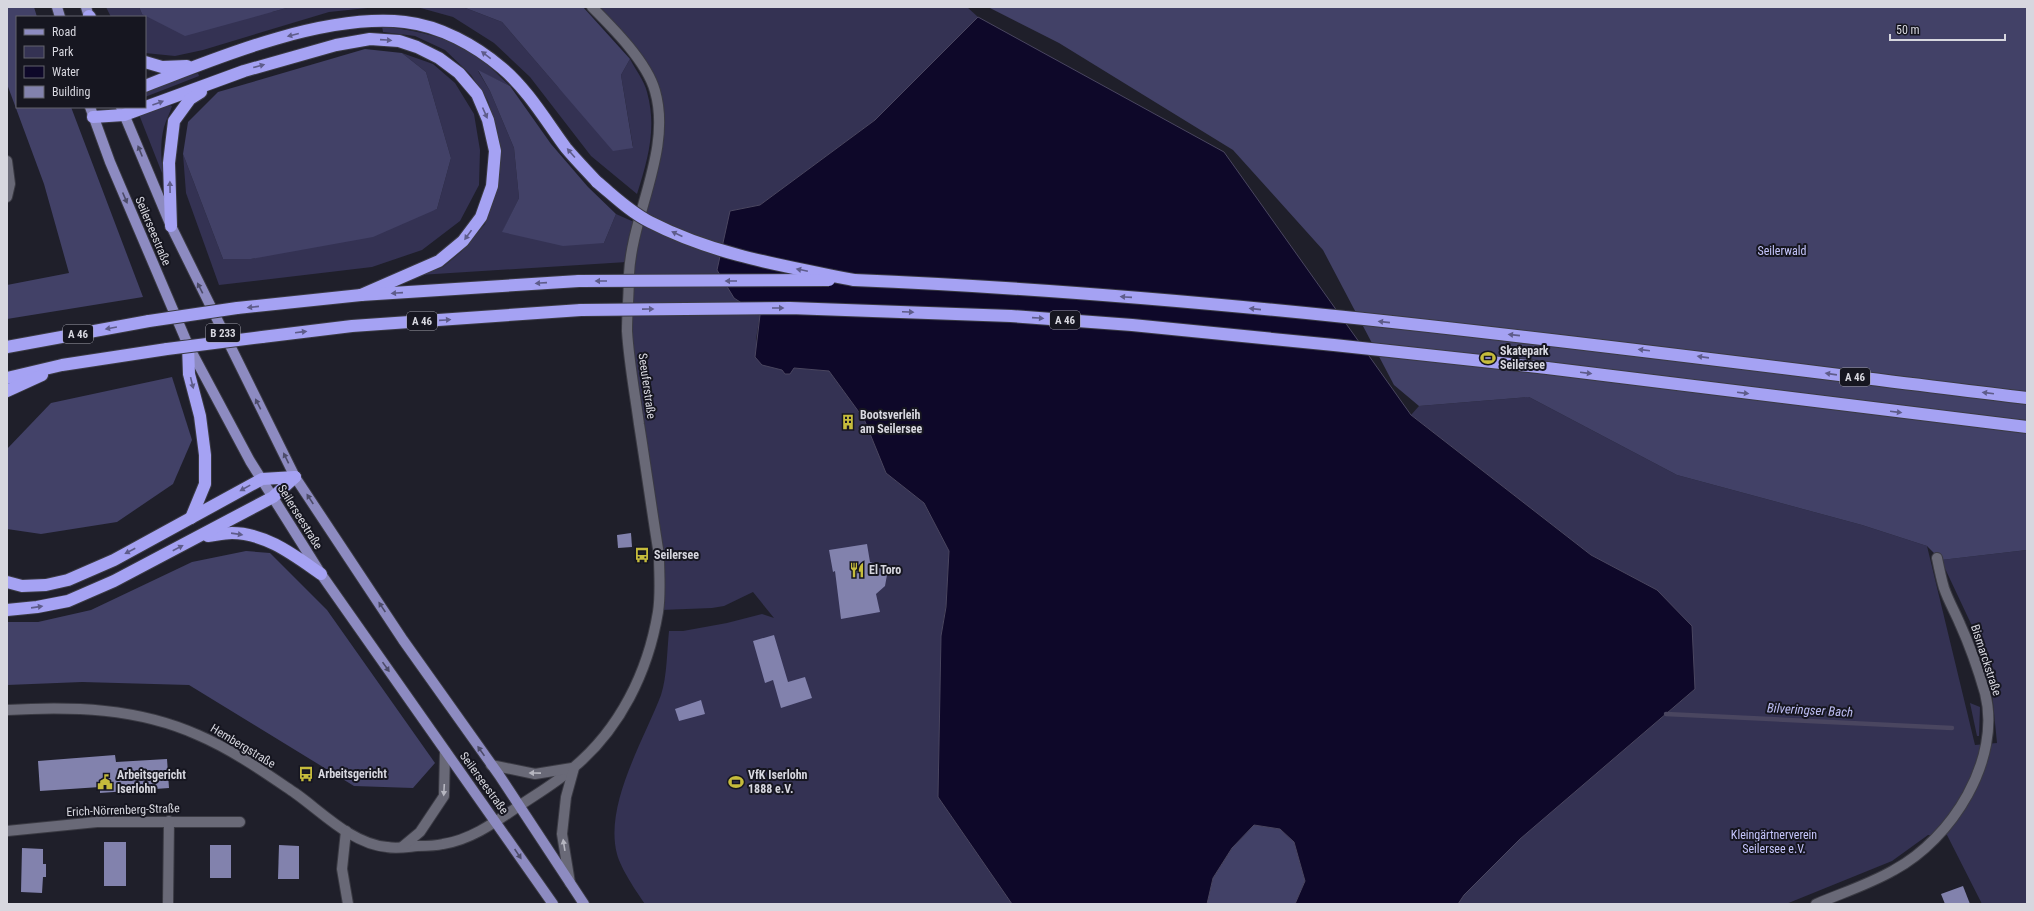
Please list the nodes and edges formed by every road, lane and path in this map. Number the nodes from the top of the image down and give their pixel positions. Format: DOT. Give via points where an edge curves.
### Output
graph roads {
  1 [pos="592,7"];
  2 [pos="146,62"];
  3 [pos="196,65"];
  4 [pos="222,79"];
  5 [pos="146,86"];
  6 [pos="146,103"];
  7 [pos="101,108"];
  8 [pos="122,111"];
  9 [pos="91,112"];
  10 [pos="7,161"];
  11 [pos="8,197"];
  12 [pos="170,226"];
  13 [pos="854,280"];
  14 [pos="361,295"];
  15 [pos="188,345"];
  16 [pos="7,347"];
  17 [pos="62,365"];
  18 [pos="7,378"];
  19 [pos="7,391"];
  20 [pos="2027,398"];
  21 [pos="2027,427"];
  22 [pos="295,477"];
  23 [pos="262,479"];
  24 [pos="273,497"];
  25 [pos="191,518"];
  26 [pos="198,537"];
  27 [pos="1937,558"];
  28 [pos="321,574"];
  29 [pos="7,582"];
  30 [pos="7,610"];
  31 [pos="7,710"];
  32 [pos="445,751"];
  33 [pos="491,765"];
  34 [pos="574,768"];
  35 [pos="519,806"];
  36 [pos="169,821"];
  37 [pos="496,821"];
  38 [pos="240,822"];
  39 [pos="7,831"];
  40 [pos="346,831"];
  41 [pos="402,848"];
  42 [pos="570,883"];
  43 [pos="168,904"];
  44 [pos="348,904"];
  45 [pos="553,904"];
  46 [pos="584,904"];
  47 [pos="1816,904"];
  1 -- 34 [label="street, Seeuferstraße" via="636,56 655,90 658,108 656,162 646,190 637,230 630,272 627,331 659,556 660,586 652,640 637,684 608,733"];
  2 -- 3 [label="highway" via="162,67"];
  3 -- 5 [label="highway"];
  13 -- 3 [label="highway, one-way, bridge" via="751,259 697,244 649,221 597,182 568,150 525,92 502,68 475,47 442,31 405,22 331,25 280,38"];
  6 -- 4 [label="highway, one-way"];
  12 -- 4 [label="highway, one-way" via="169,163 174,121 190,98"];
  4 -- 14 [label="highway, one-way" via="244,70 336,45 370,39 399,41 439,58 459,73 477,94 488,120 495,151 492,186 481,217 463,241 439,261"];
  7 -- 9 [label="highway"];
  8 -- 9 [label="highway"];
  12 -- 8 [label="main road, Seilerseestraße / B 233, one-way"];
  9 -- 15 [label="main road, Seilerseestraße / B 233, one-way"];
  10 -- 11 [label="street" via="10,184"];
  22 -- 12 [label="main road, Seilerseestraße / B 233, one-way"];
  13 -- 14 [label="highway, A 46, one-way, bridge" via="579,281"];
  20 -- 13 [label="highway, A 46, one-way" via="1552,339 1175,301 971,285"];
  14 -- 16 [label="highway, A 46, one-way, bridge" via="236,308"];
  15 -- 23 [label="main road, Seilerseestraße / B 233"];
  15 -- 25 [label="highway, one-way" via="190,374 200,416 205,455 205,484"];
  17 -- 18 [label="highway, A 46"];
  17 -- 19 [label="highway"];
  17 -- 21 [label="highway, A 46, one-way, bridge" via="352,326 581,310 790,308 1011,316 1132,325 1547,368"];
  22 -- 23 [label="highway"];
  22 -- 24 [label="highway"];
  33 -- 22 [label="main road, Seilerseestraße, one-way"];
  23 -- 24 [label="main road, Seilerseestraße / B 233"];
  23 -- 25 [label="highway, one-way"];
  24 -- 26 [label="highway"];
  24 -- 28 [label="main road, Seilerseestraße"];
  25 -- 29 [label="highway, one-way" via="114,560 68,580 46,585 22,586"];
  26 -- 28 [label="highway, one-way" via="233,533 261,539 284,549"];
  30 -- 26 [label="highway, one-way" via="68,601 114,581"];
  27 -- 47 [label="street, Bismarckstraße" via="1944,589 1971,651 1989,715 1978,777 1946,828 1918,853 1895,870"];
  28 -- 32 [label="main road, Seilerseestraße, one-way"];
  31 -- 40 [label="street, Hembergstraße" via="98,710 132,714 168,723 231,751"];
  32 -- 37 [label="main road, Seilerseestraße"];
  32 -- 41 [label="street, one-way" via="444,796 420,832"];
  34 -- 33 [label="street, one-way" via="535,774"];
  33 -- 35 [label="main road, Seilerseestraße"];
  34 -- 35 [label="street, Seeuferstraße"];
  42 -- 34 [label="street, Seeuferstraße, one-way" via="562,834 566,797"];
  35 -- 37 [label="street, Seeuferstraße"];
  35 -- 42 [label="main road, Seilerseestraße"];
  36 -- 38 [label="street, Erich-Nörrenberg-Straße"];
  36 -- 39 [label="street, Erich-Nörrenberg-Straße" via="97,822"];
  36 -- 43 [label="street"];
  37 -- 41 [label="street, Hembergstraße" via="471,836 444,844"];
  37 -- 45 [label="main road, Seilerseestraße, one-way"];
  40 -- 41 [label="street, Hembergstraße" via="386,848"];
  40 -- 44 [label="street" via="342,868"];
  42 -- 46 [label="main road, Seilerseestraße"];
}
